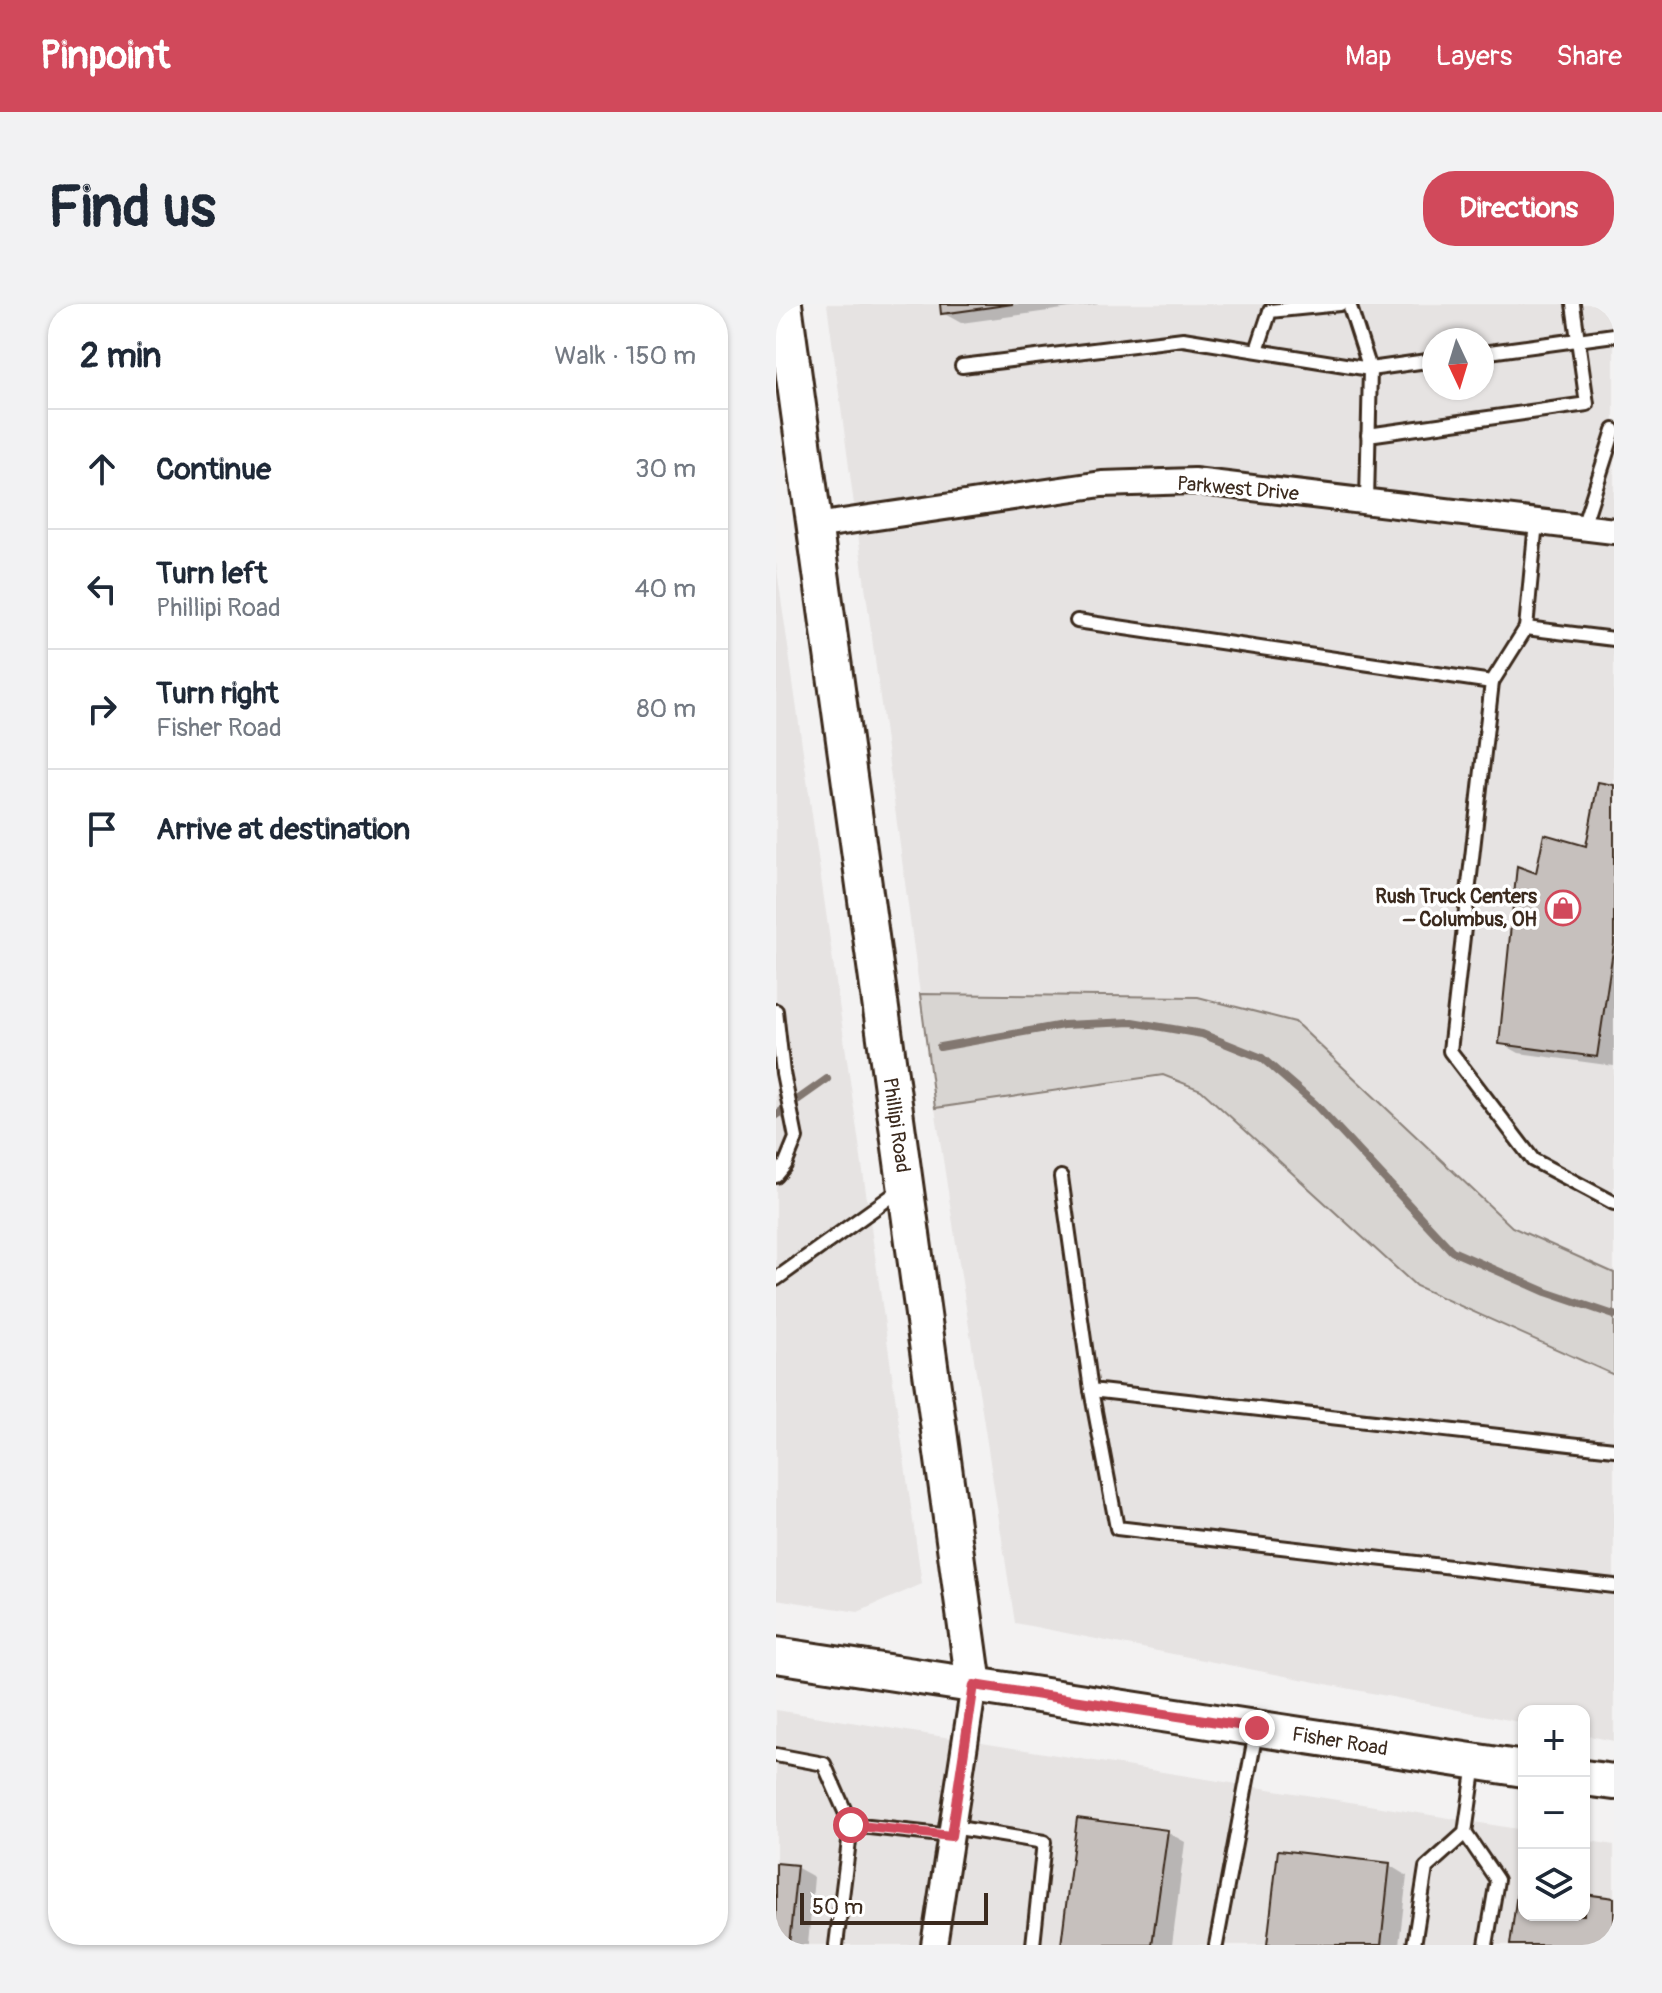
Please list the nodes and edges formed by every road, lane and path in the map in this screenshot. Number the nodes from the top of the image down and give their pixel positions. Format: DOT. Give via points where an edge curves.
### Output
graph roads {
  1 [pos="784,304"];
  2 [pos="1340,304"];
  3 [pos="1349,304"];
  4 [pos="1573,304"];
  5 [pos="1614,335"];
  6 [pos="1578,339"];
  7 [pos="1257,350"];
  8 [pos="1494,351"];
  9 [pos="1422,362"];
  10 [pos="962,366"];
  11 [pos="1370,369"];
  12 [pos="1614,430"];
  13 [pos="1368,435"];
  14 [pos="1367,501"];
  15 [pos="1536,522"];
  16 [pos="815,526"];
  17 [pos="1583,527"];
  18 [pos="1614,531"];
  19 [pos="1077,621"];
  20 [pos="1526,628"];
  21 [pos="1614,639"];
  22 [pos="1492,682"];
  23 [pos="776,1011"];
  24 [pos="776,1176"];
  25 [pos="1061,1177"];
  26 [pos="905,1186"];
  27 [pos="1614,1203"];
  28 [pos="778,1272"];
  29 [pos="1091,1390"];
  30 [pos="1614,1449"];
  31 [pos="1614,1586"];
  32 [pos="776,1655"];
  33 [pos="974,1685"];
  34 [pos="1257,1728"];
  35 [pos="776,1755"];
  36 [pos="1475,1761"];
  37 [pos="1518,1768"];
  38 [pos="1590,1779"];
  39 [pos="1614,1782"];
  40 [pos="851,1825"];
  41 [pos="951,1832"];
  42 [pos="1465,1833"];
  43 [pos="836,1945"];
  44 [pos="934,1945"];
  45 [pos="1033,1945"];
  46 [pos="1216,1945"];
  47 [pos="1414,1945"];
  48 [pos="1486,1945"];
  1 -- 16 [label="main road, Phillipi Road" via="792,406"];
  2 -- 7 [label="lane" via="1270,311"];
  3 -- 11 [label="lane"];
  4 -- 6 [label="lane"];
  5 -- 6 [label="lane"];
  6 -- 8 [label="lane"];
  6 -- 13 [label="lane" via="1587,404"];
  7 -- 10 [label="lane" via="1183,339"];
  7 -- 11 [label="lane"];
  9 -- 11 [label="lane"];
  11 -- 13 [label="lane"];
  12 -- 17 [label="lane"];
  13 -- 14 [label="lane"];
  14 -- 15 [label="street, Parkwest Drive"];
  14 -- 16 [label="street, Parkwest Drive" via="1194,481 1102,484"];
  15 -- 17 [label="street, Parkwest Drive"];
  15 -- 20 [label="lane"];
  16 -- 26 [label="main road, Phillipi Road"];
  17 -- 18 [label="street, Parkwest Drive"];
  19 -- 22 [label="lane"];
  20 -- 21 [label="lane"];
  20 -- 22 [label="lane"];
  22 -- 27 [label="lane" via="1450,1051 1533,1160"];
  23 -- 24 [label="lane" via="796,1138"];
  25 -- 29 [label="lane"];
  26 -- 28 [label="lane"];
  26 -- 33 [label="main road, Phillipi Road"];
  29 -- 30 [label="lane"];
  29 -- 31 [label="lane" via="1117,1528"];
  32 -- 33 [label="main road, Fisher Road"];
  33 -- 34 [label="main road, Fisher Road"];
  33 -- 41 [label="street, Phillipi Road"];
  34 -- 36 [label="main road, Fisher Road"];
  34 -- 46 [label="lane"];
  35 -- 40 [label="lane" via="824,1764"];
  36 -- 37 [label="main road, Fisher Road"];
  36 -- 42 [label="lane"];
  38 -- 39 [label="main road"];
  40 -- 41 [label="lane"];
  40 -- 43 [label="lane"];
  41 -- 44 [label="street, Phillipi Road"];
  41 -- 45 [label="lane" via="1044,1842"];
  42 -- 47 [label="lane" via="1426,1868"];
  42 -- 48 [label="lane" via="1497,1880"];
}
